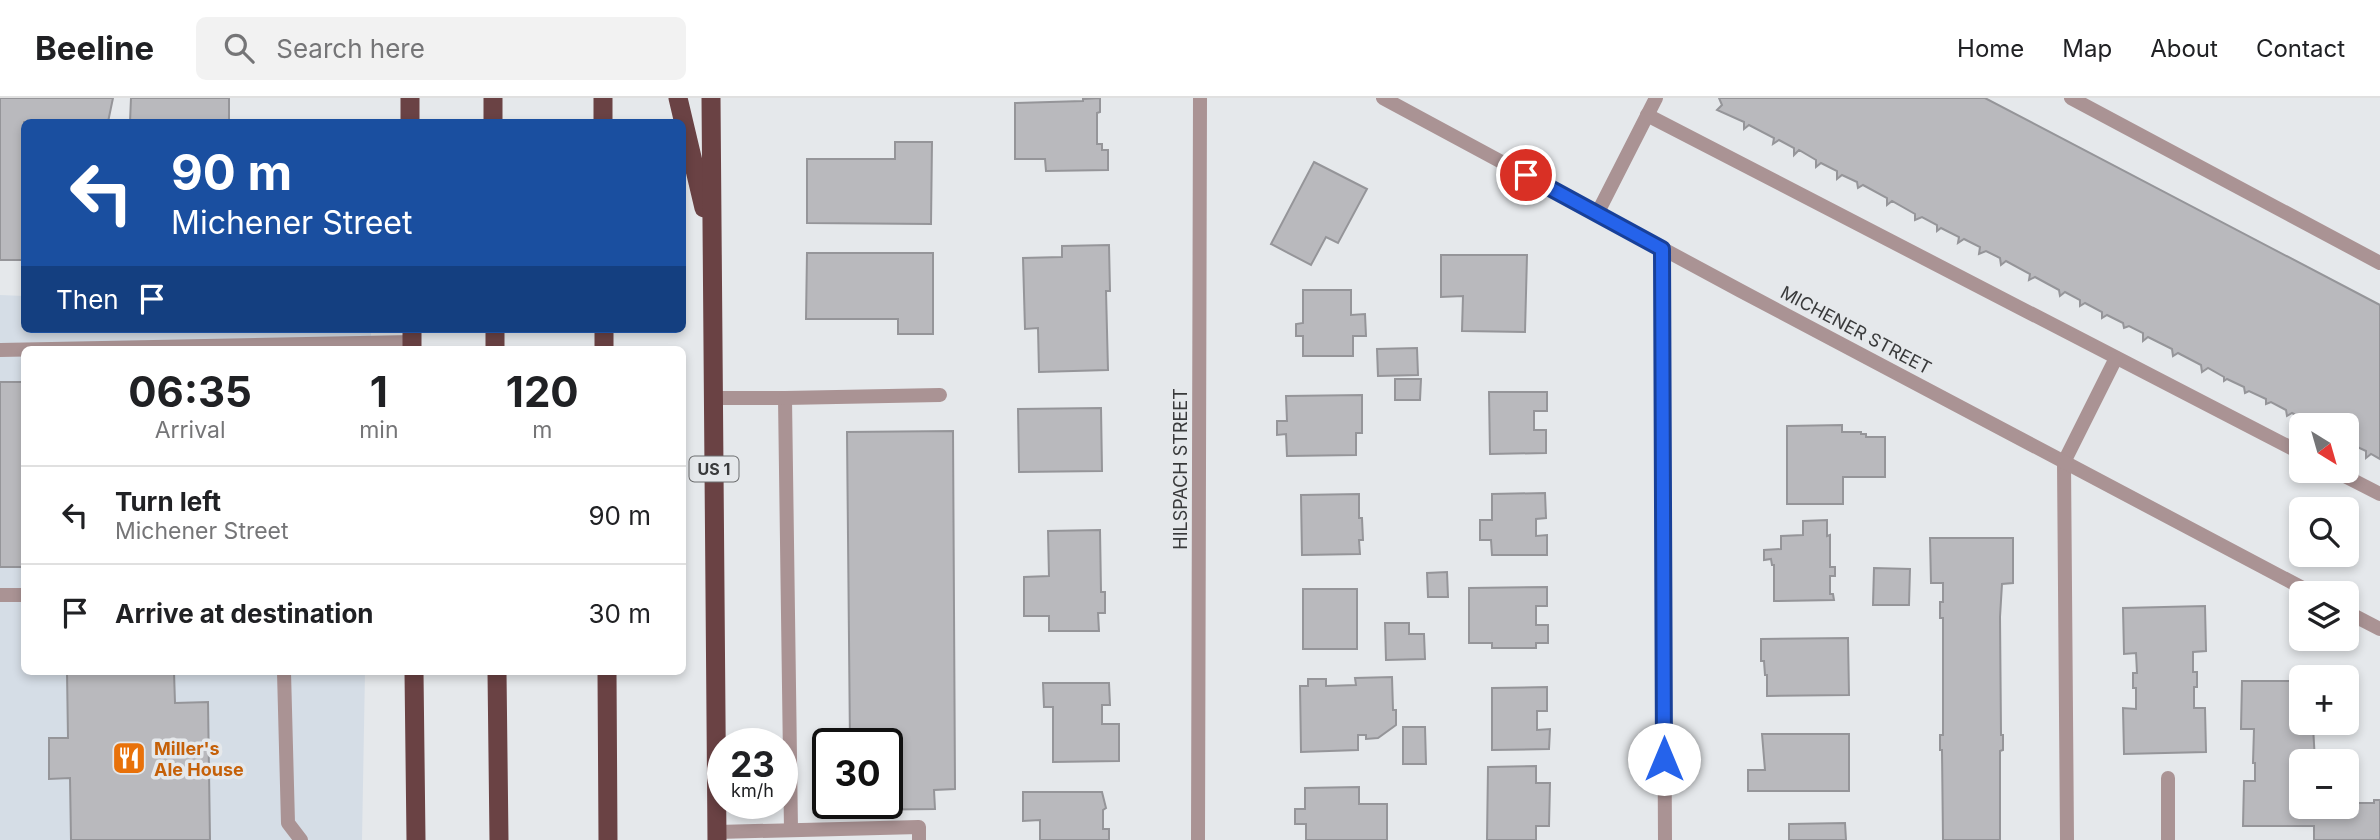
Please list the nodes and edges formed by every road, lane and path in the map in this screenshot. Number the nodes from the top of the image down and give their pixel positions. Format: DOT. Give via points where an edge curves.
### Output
graph roads {
  1 [pos="410,98"];
  2 [pos="493,98"];
  3 [pos="603,98"];
  4 [pos="678,98"];
  5 [pos="711,98"];
  6 [pos="1200,98"];
  7 [pos="1383,98"];
  8 [pos="1656,98"];
  9 [pos="2071,98"];
  10 [pos="1647,115"];
  11 [pos="410,119"];
  12 [pos="493,119"];
  13 [pos="603,119"];
  14 [pos="683,119"];
  15 [pos="686,131"];
  16 [pos="1597,214"];
  17 [pos="712,240"];
  18 [pos="1662,249"];
  19 [pos="2380,263"];
  20 [pos="412,340"];
  21 [pos="296,346"];
  22 [pos="0,350"];
  23 [pos="21,350"];
  24 [pos="2116,358"];
  25 [pos="940,395"];
  26 [pos="713,398"];
  27 [pos="785,398"];
  28 [pos="2289,447"];
  29 [pos="2064,462"];
  30 [pos="2358,483"];
  31 [pos="2380,494"];
  32 [pos="2289,581"];
  33 [pos="0,595"];
  34 [pos="21,595"];
  35 [pos="2359,618"];
  36 [pos="2380,629"];
  37 [pos="284,675"];
  38 [pos="414,675"];
  39 [pos="497,675"];
  40 [pos="607,675"];
  41 [pos="2168,778"];
  42 [pos="791,830"];
  43 [pos="815,835"];
  44 [pos="717,836"];
  45 [pos="301,840"];
  46 [pos="416,840"];
  47 [pos="499,840"];
  48 [pos="608,840"];
  49 [pos="919,840"];
  50 [pos="1198,840"];
  51 [pos="1665,840"];
  52 [pos="2067,840"];
  53 [pos="2168,840"];
  1 -- 11 [label="highway"];
  2 -- 12 [label="highway"];
  3 -- 13 [label="highway"];
  4 -- 14 [label="highway"];
  5 -- 17 [label="highway, US 1"];
  6 -- 50 [label="street, HILSPACH STREET"];
  7 -- 16 [label="street, MICHENER STREET"];
  8 -- 10 [label="street"];
  9 -- 19 [label="street"];
  10 -- 16 [label="street"];
  10 -- 24 [label="street"];
  15 -- 17 [label="highway"];
  16 -- 18 [label="street, MICHENER STREET"];
  17 -- 26 [label="highway, US 1"];
  18 -- 29 [label="street, MICHENER STREET"];
  18 -- 51 [label="street"];
  20 -- 21 [label="street"];
  22 -- 23 [label="street"];
  24 -- 28 [label="street"];
  24 -- 29 [label="street"];
  25 -- 27 [label="street"];
  26 -- 27 [label="street"];
  26 -- 44 [label="highway, US 1"];
  27 -- 42 [label="street"];
  29 -- 32 [label="street, MICHENER STREET"];
  29 -- 52 [label="street"];
  30 -- 31 [label="street"];
  33 -- 34 [label="street"];
  35 -- 36 [label="street"];
  37 -- 45 [label="street" via="288,823"];
  38 -- 46 [label="highway"];
  39 -- 47 [label="highway"];
  40 -- 48 [label="highway"];
  41 -- 53 [label="street"];
  42 -- 43 [label="street"];
  42 -- 44 [label="street"];
  43 -- 49 [label="street" via="919,827"];
}
